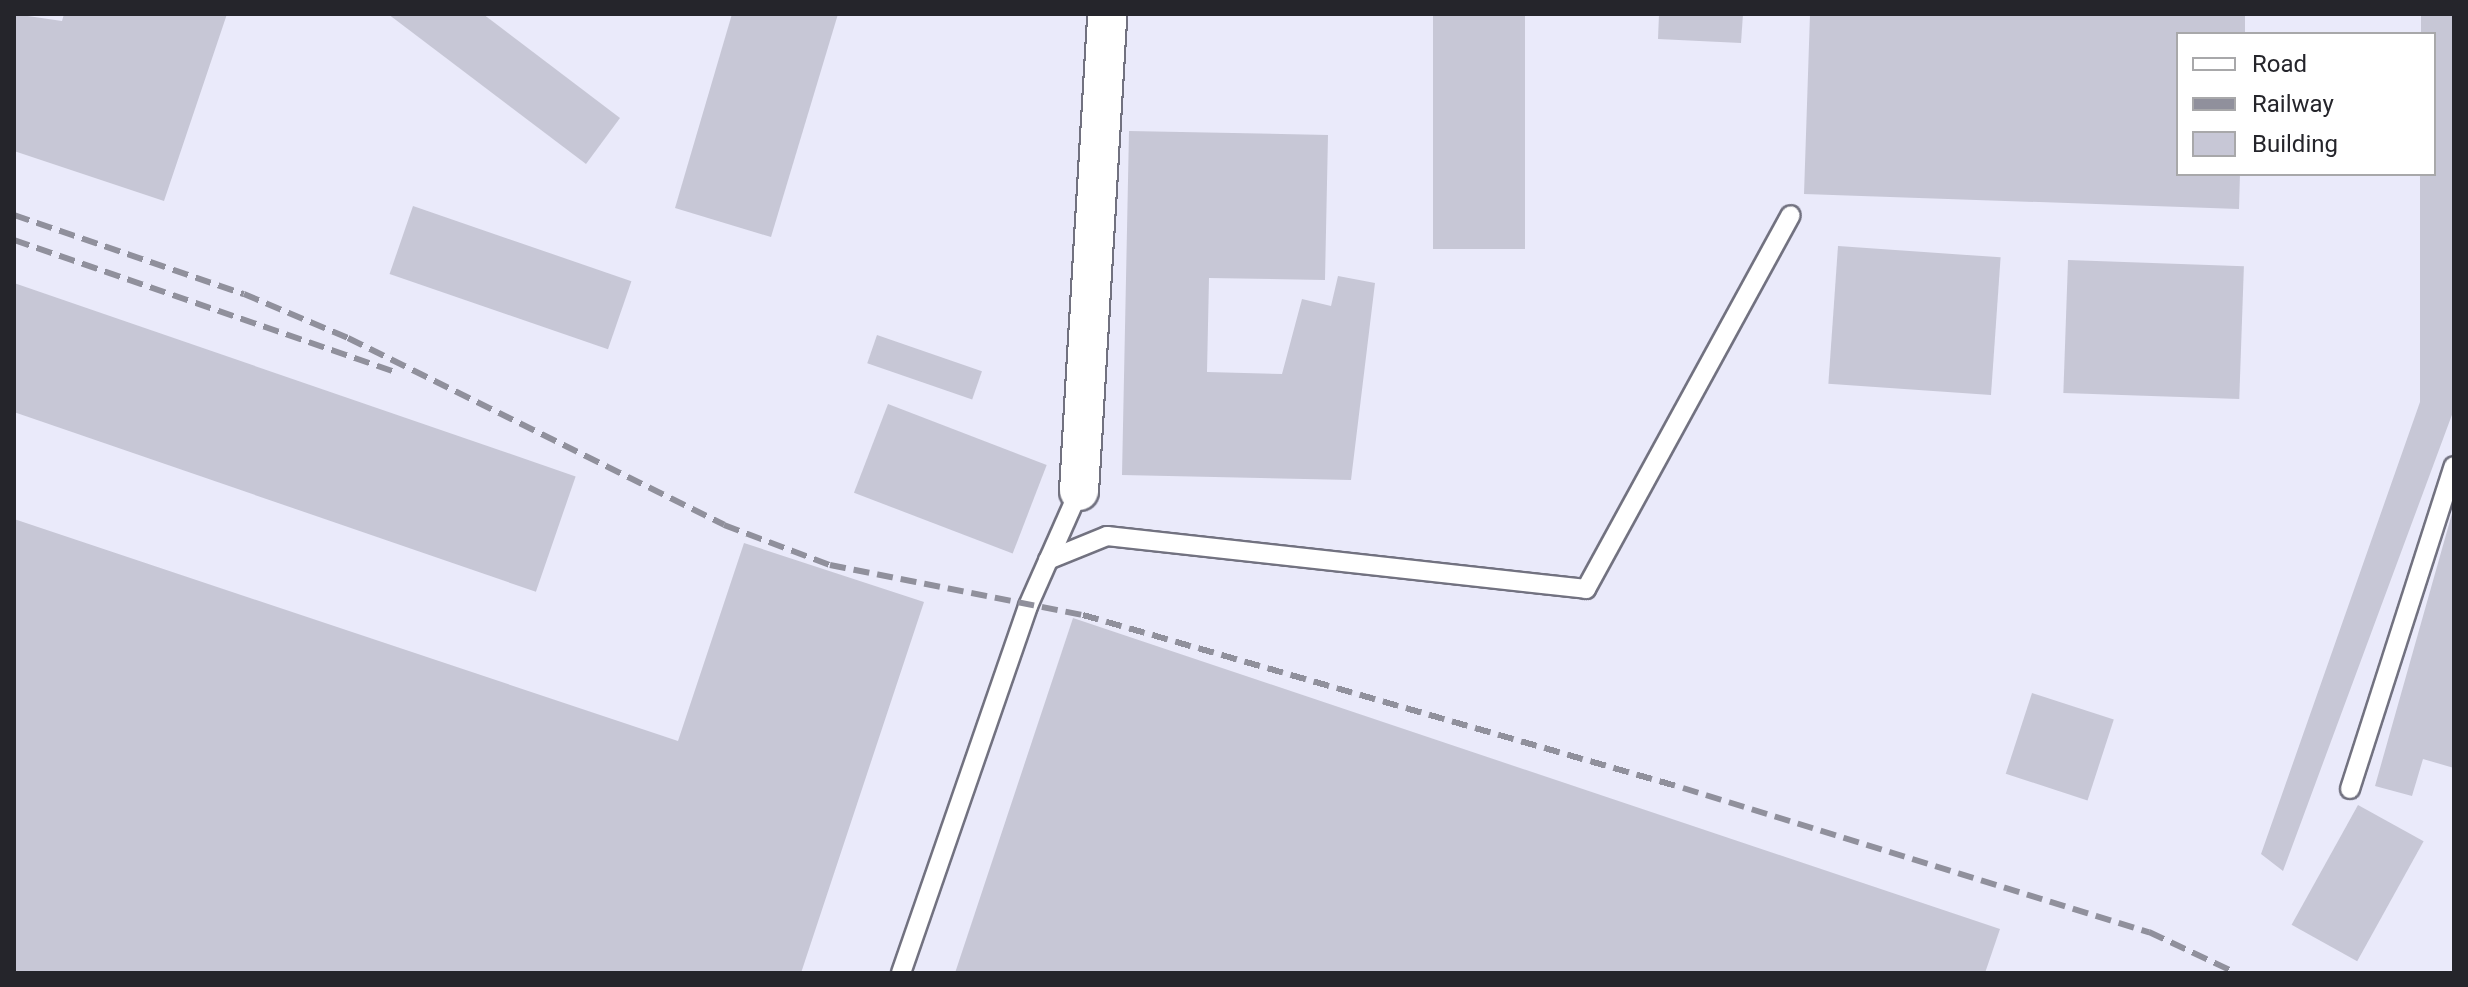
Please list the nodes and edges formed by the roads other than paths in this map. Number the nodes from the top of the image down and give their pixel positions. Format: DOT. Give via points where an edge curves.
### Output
graph roads {
  1 [pos="1107,14"];
  2 [pos="1791,215"];
  3 [pos="2454,466"];
  4 [pos="1079,491"];
  5 [pos="1048,560"];
  6 [pos="2350,789"];
  7 [pos="901,973"];
  1 -- 4 [label="street"];
  2 -- 5 [label="lane" via="1586,589 1107,536"];
  3 -- 6 [label="lane"];
  4 -- 5 [label="lane"];
  5 -- 7 [label="lane"];
}
